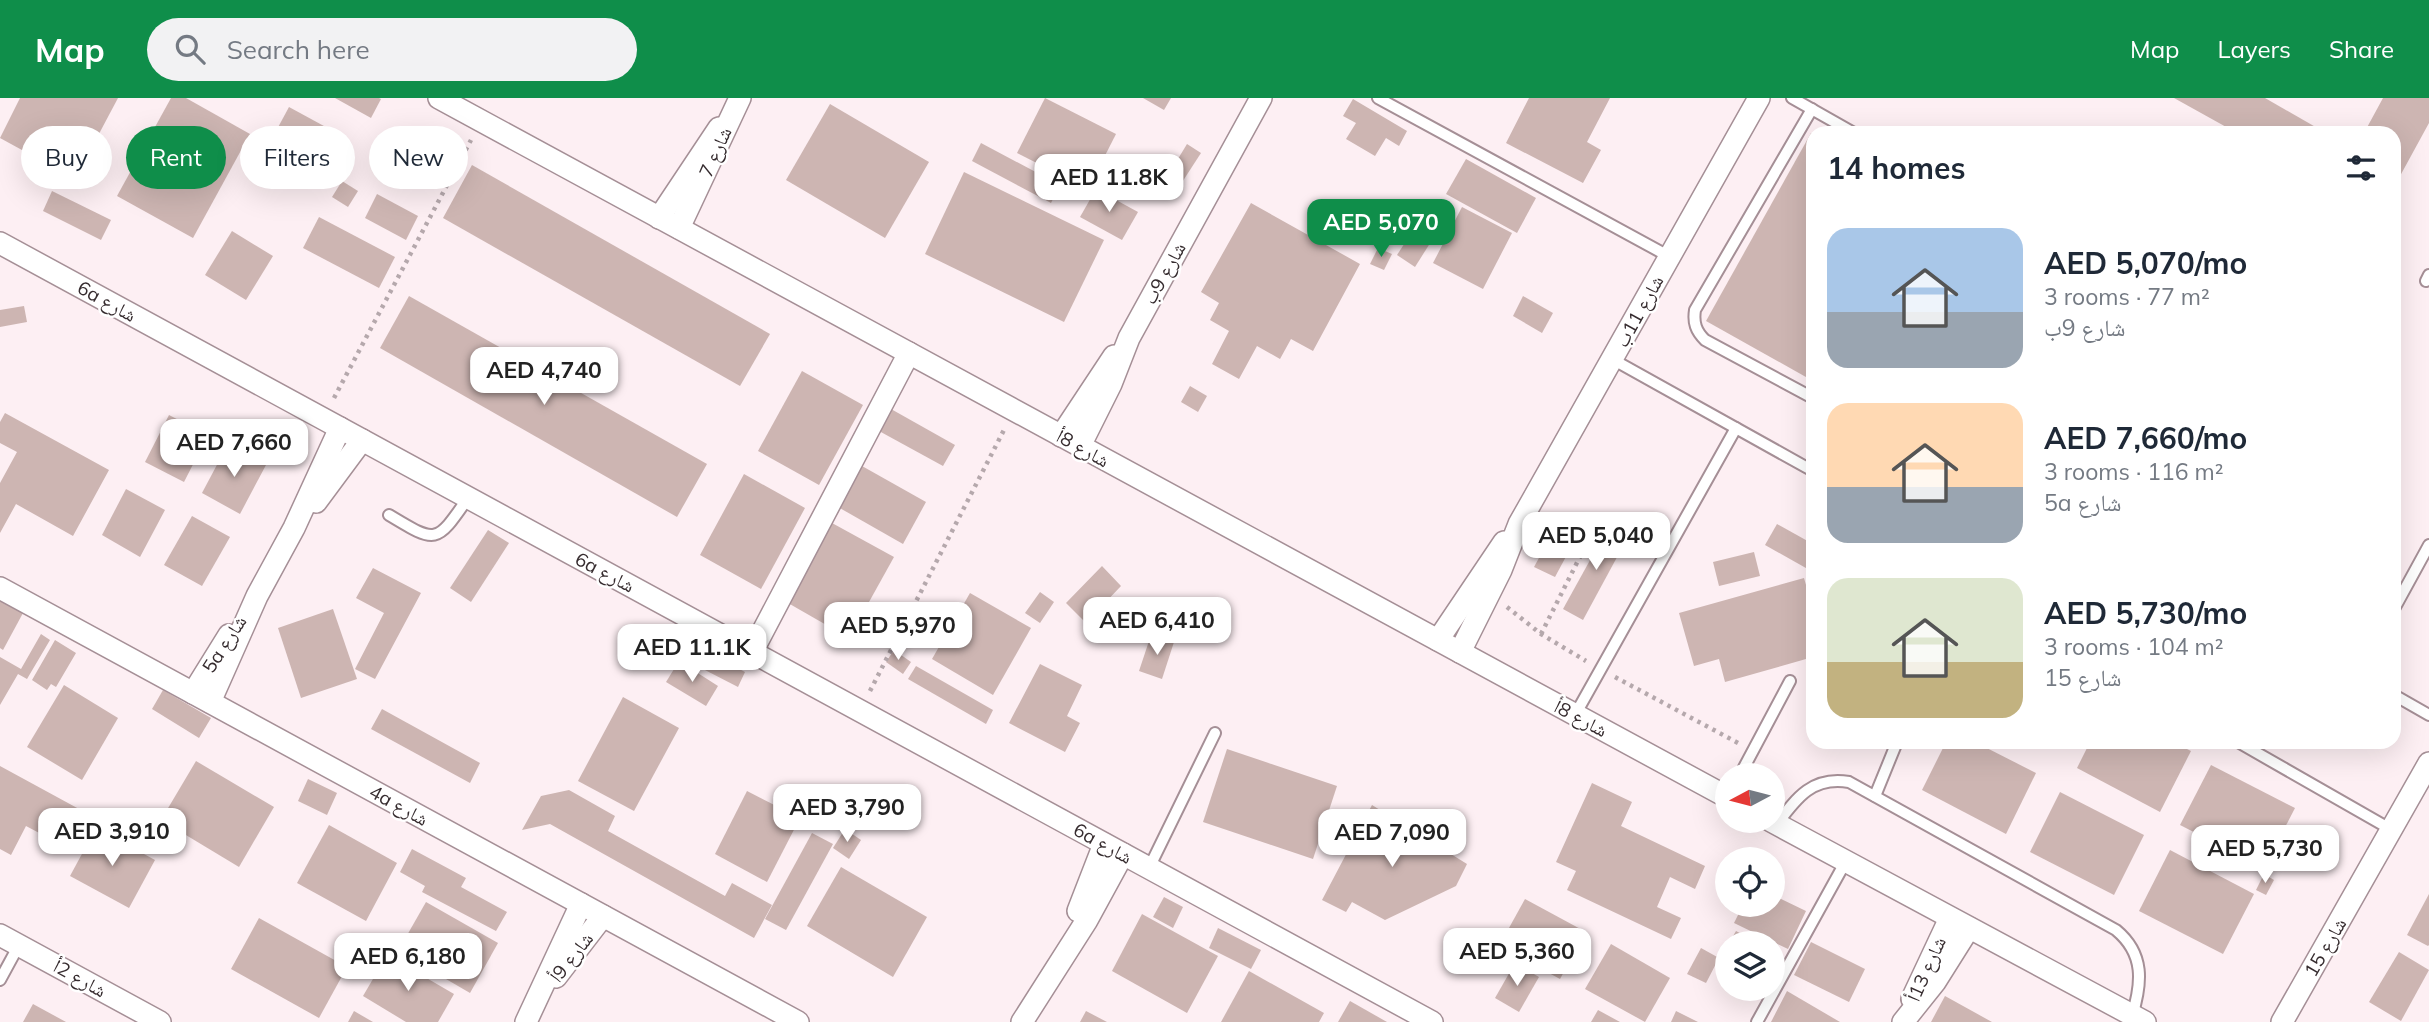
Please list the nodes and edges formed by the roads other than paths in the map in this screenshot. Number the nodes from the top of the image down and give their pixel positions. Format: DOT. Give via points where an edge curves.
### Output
graph roads {
  1 [pos="439,98"];
  2 [pos="1261,98"];
  3 [pos="1378,98"];
  4 [pos="1759,98"];
  5 [pos="1792,98"];
  6 [pos="736,106"];
  7 [pos="1812,109"];
  8 [pos="1842,126"];
  9 [pos="659,218"];
  10 [pos="679,229"];
  11 [pos="0,243"];
  12 [pos="1670,257"];
  13 [pos="1129,338"];
  14 [pos="909,353"];
  15 [pos="1612,359"];
  16 [pos="1806,394"];
  17 [pos="331,423"];
  18 [pos="1736,428"];
  19 [pos="1061,436"];
  20 [pos="362,440"];
  21 [pos="1080,446"];
  22 [pos="1806,467"];
  23 [pos="468,498"];
  24 [pos="389,515"];
  25 [pos="1519,524"];
  26 [pos="294,527"];
  27 [pos="2429,545"];
  28 [pos="0,588"];
  29 [pos="2401,596"];
  30 [pos="1438,640"];
  31 [pos="752,652"];
  32 [pos="1460,652"];
  33 [pos="1790,681"];
  34 [pos="202,698"];
  35 [pos="2401,700"];
  36 [pos="1575,715"];
  37 [pos="2429,715"];
  38 [pos="1215,733"];
  39 [pos="1894,749"];
  40 [pos="2250,749"];
  41 [pos="1746,763"];
  42 [pos="2429,763"];
  43 [pos="1715,791"];
  44 [pos="1875,796"];
  45 [pos="1785,810"];
  46 [pos="1785,828"];
  47 [pos="2392,830"];
  48 [pos="1113,849"];
  49 [pos="1846,861"];
  50 [pos="1149,868"];
  51 [pos="581,904"];
  52 [pos="603,916"];
  53 [pos="1950,918"];
  54 [pos="1969,928"];
  55 [pos="0,935"];
  56 [pos="19,945"];
  57 [pos="0,980"];
  58 [pos="538,997"];
  59 [pos="1025,1020"];
  60 [pos="2138,1020"];
  61 [pos="1904,1021"];
  62 [pos="160,1022"];
  63 [pos="526,1022"];
  64 [pos="798,1022"];
  65 [pos="1432,1022"];
  66 [pos="1757,1022"];
  67 [pos="2282,1022"];
  1 -- 9 [label="street, شارع 8أ"];
  2 -- 13 [label="street, شارع 9ب"];
  3 -- 12 [label="lane"];
  4 -- 12 [label="street, شارع 11ب"];
  5 -- 7 [label="lane"];
  6 -- 9 [label="street, شارع 7"];
  6 -- 10 [label="street, شارع 7"];
  7 -- 8 [label="lane"];
  7 -- 16 [label="lane" via="1695,310 1694,319 1705,340"];
  9 -- 10 [label="street, شارع 8أ"];
  10 -- 14 [label="street, شارع 8أ"];
  11 -- 17 [label="street, 6a شارع"];
  12 -- 15 [label="street, شارع 11ب"];
  13 -- 19 [label="street, شارع 9ب"];
  13 -- 21 [label="street, شارع 9ب"];
  14 -- 19 [label="street, شارع 8أ"];
  14 -- 31 [label="street"];
  15 -- 18 [label="lane"];
  15 -- 25 [label="street, شارع 11ب"];
  17 -- 20 [label="street, 6a شارع"];
  17 -- 26 [label="street, 5a شارع"];
  18 -- 22 [label="lane"];
  18 -- 36 [label="lane"];
  19 -- 21 [label="street, شارع 8أ"];
  20 -- 23 [label="street, 6a شارع"];
  20 -- 26 [label="street, 5a شارع"];
  21 -- 30 [label="street, شارع 8أ"];
  23 -- 24 [label="lane" via="447,529 435,536 422,534"];
  23 -- 31 [label="street, 6a شارع"];
  25 -- 30 [label="street, شارع 11ب"];
  25 -- 32 [label="street, شارع 11ب"];
  26 -- 34 [label="street, 5a شارع"];
  27 -- 29 [label="lane"];
  28 -- 34 [label="street, 4a شارع"];
  30 -- 32 [label="street, شارع 8أ"];
  31 -- 48 [label="street, 6a شارع"];
  32 -- 36 [label="street, شارع 8أ"];
  33 -- 41 [label="lane"];
  34 -- 51 [label="street, 4a شارع"];
  35 -- 37 [label="lane"];
  36 -- 43 [label="street, شارع 8أ"];
  38 -- 50 [label="lane"];
  39 -- 44 [label="lane"];
  40 -- 47 [label="lane"];
  42 -- 47 [label="street, شارع 15"];
  44 -- 45 [label="lane" via="1849,782 1828,780 1800,794"];
  44 -- 60 [label="lane" via="2124,937 2140,972"];
  46 -- 49 [label="street"];
  47 -- 67 [label="street, شارع 15"];
  48 -- 50 [label="street, 6a شارع"];
  48 -- 59 [label="street" via="1087,920"];
  49 -- 53 [label="street"];
  49 -- 66 [label="lane"];
  50 -- 65 [label="street, 6a شارع"];
  51 -- 52 [label="street, 4a شارع"];
  51 -- 58 [label="street, شارع 9أ"];
  52 -- 58 [label="street, شارع 9أ"];
  52 -- 64 [label="street, 4a شارع"];
  53 -- 54 [label="street"];
  53 -- 61 [label="street, شارع 13أ"];
  54 -- 60 [label="street"];
  54 -- 61 [label="street, شارع 13أ"];
  55 -- 56 [label="street, شارع 2أ"];
  56 -- 57 [label="lane"];
  56 -- 62 [label="street, شارع 2أ"];
  58 -- 63 [label="street, شارع 9أ"];
}
